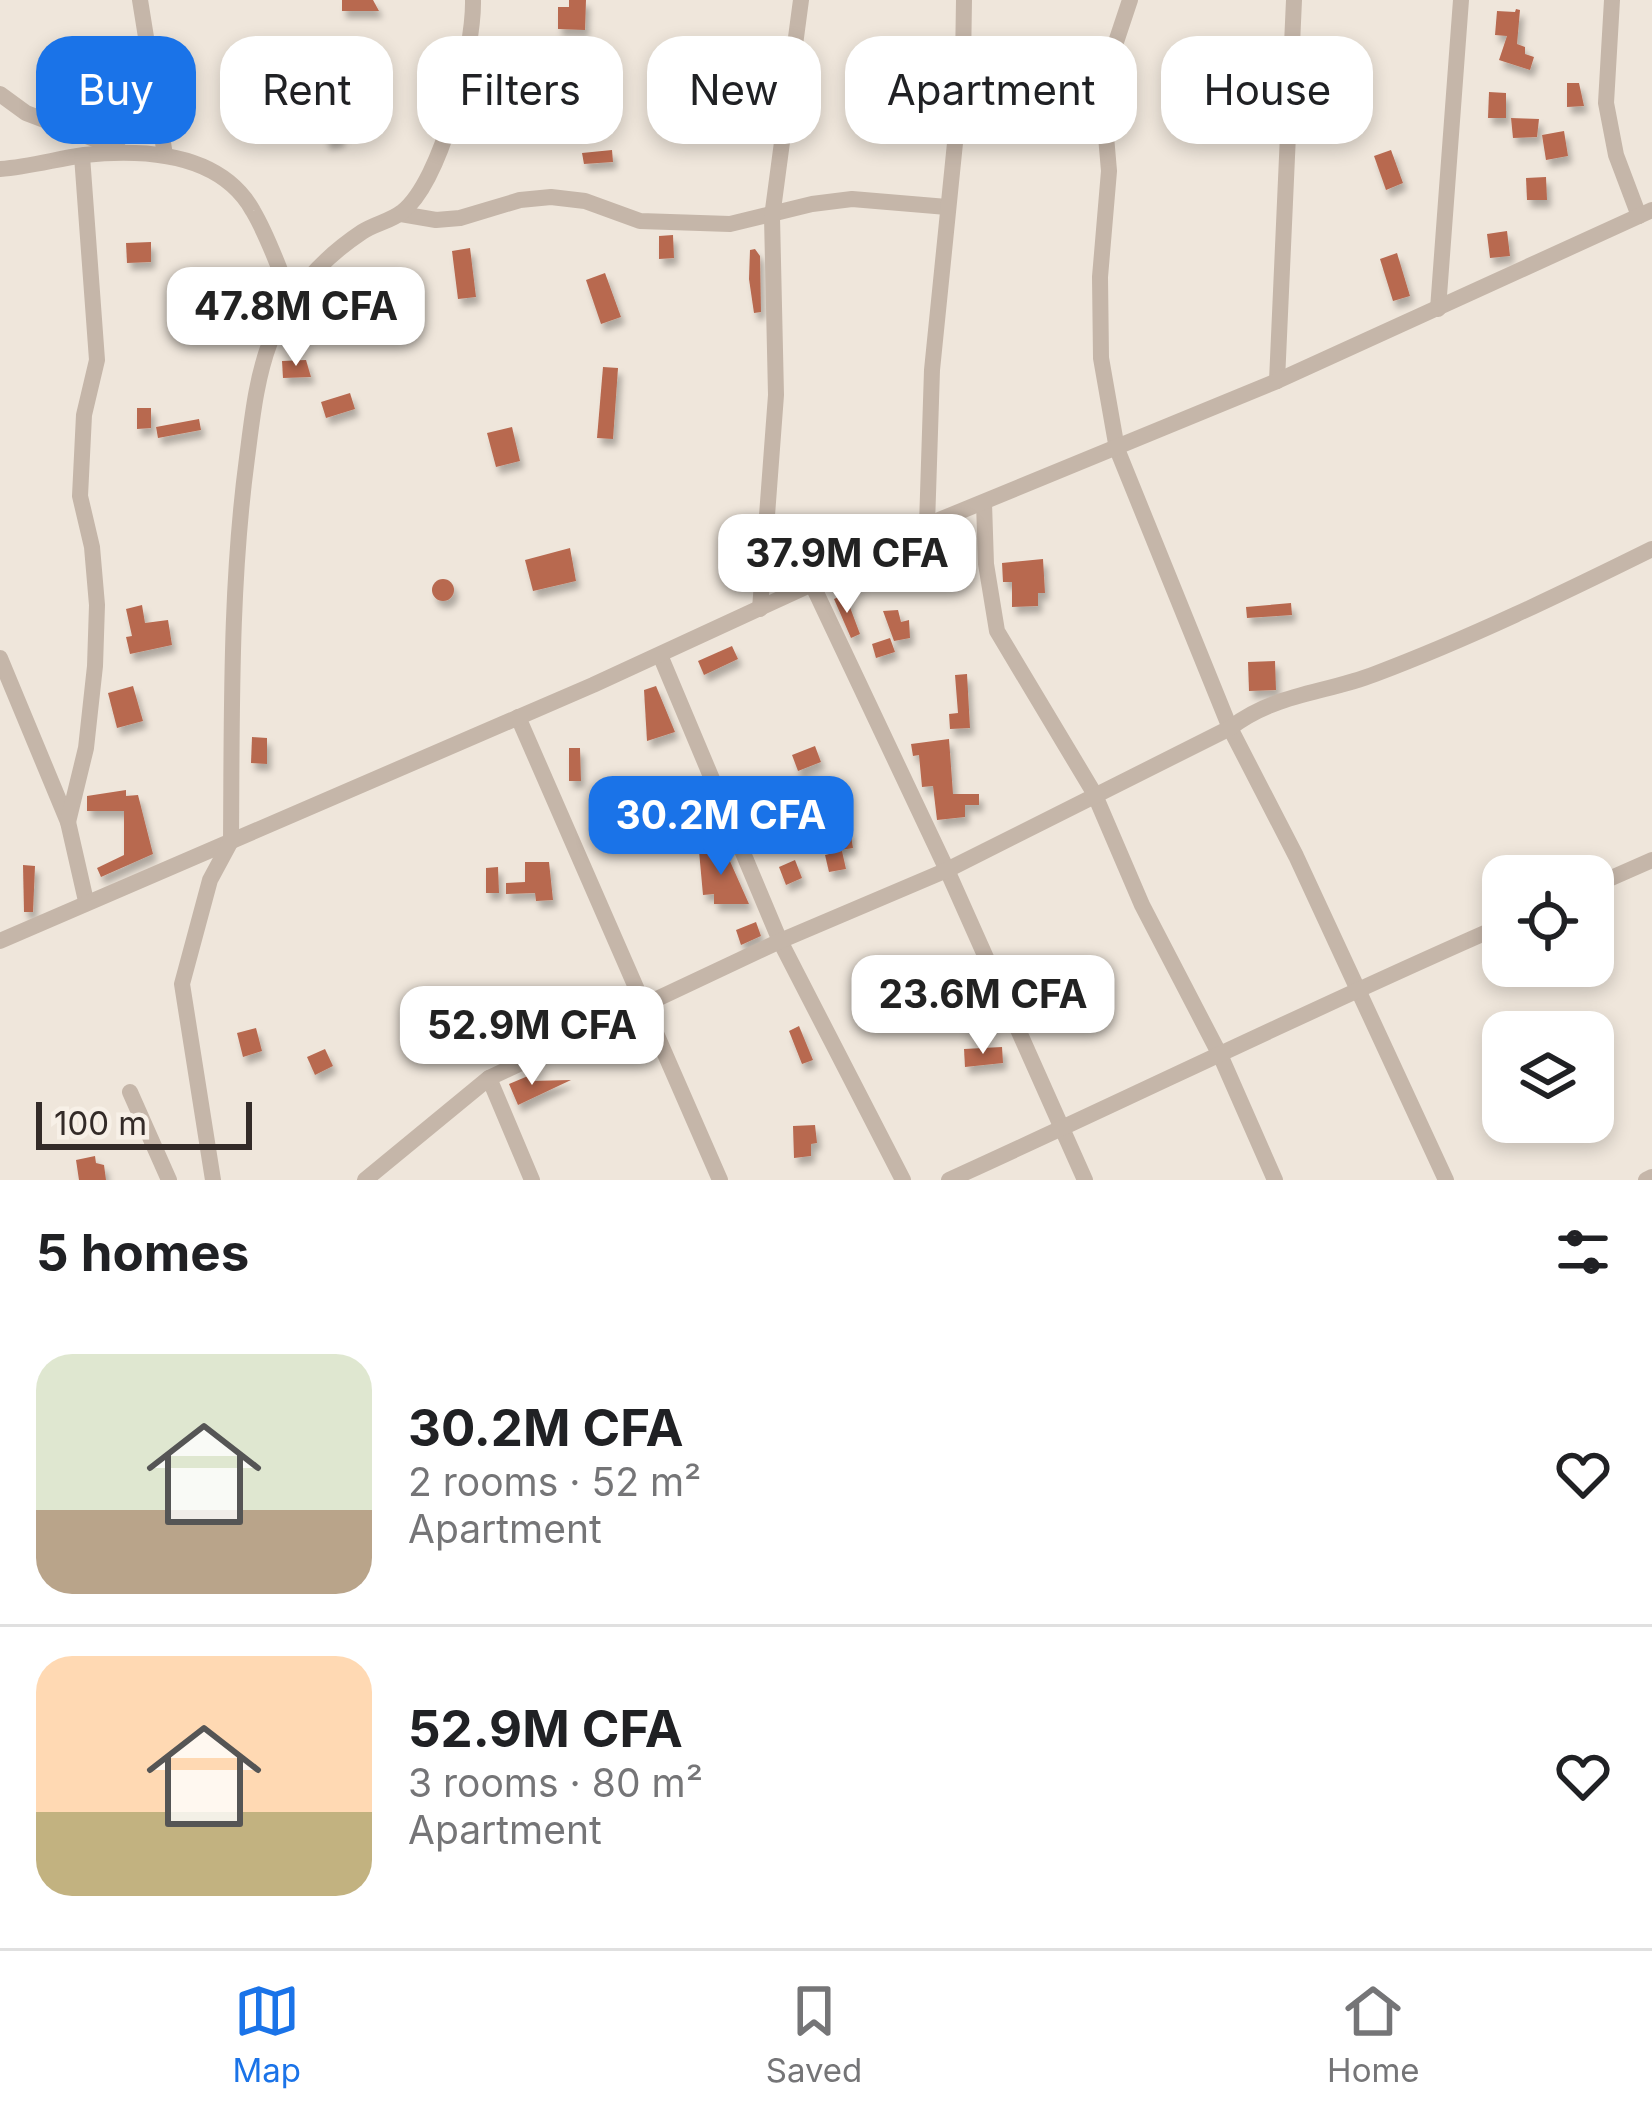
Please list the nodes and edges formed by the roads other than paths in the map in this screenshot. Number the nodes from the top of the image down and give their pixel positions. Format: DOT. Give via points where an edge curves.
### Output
graph roads {
  1 [pos="140,0"];
  2 [pos="473,0"];
  3 [pos="802,0"];
  4 [pos="964,0"];
  5 [pos="1130,0"];
  6 [pos="1294,0"];
  7 [pos="1461,0"];
  8 [pos="1612,0"];
  9 [pos="0,94"];
  10 [pos="133,152"];
  11 [pos="165,155"];
  12 [pos="82,156"];
  13 [pos="0,169"];
  14 [pos="947,207"];
  15 [pos="1646,213"];
  16 [pos="400,214"];
  17 [pos="772,217"];
  18 [pos="291,298"];
  19 [pos="1438,309"];
  20 [pos="1277,381"];
  21 [pos="1117,449"];
  22 [pos="984,502"];
  23 [pos="927,525"];
  24 [pos="1652,549"];
  25 [pos="812,584"];
  26 [pos="760,609"];
  27 [pos="660,655"];
  28 [pos="0,658"];
  29 [pos="518,717"];
  30 [pos="1230,728"];
  31 [pos="1094,793"];
  32 [pos="68,822"];
  33 [pos="230,841"];
  34 [pos="1652,860"];
  35 [pos="947,870"];
  36 [pos="1614,877"];
  37 [pos="86,901"];
  38 [pos="1482,934"];
  39 [pos="780,940"];
  40 [pos="0,941"];
  41 [pos="1358,988"];
  42 [pos="643,1003"];
  43 [pos="1221,1057"];
  44 [pos="489,1078"];
  45 [pos="130,1092"];
  46 [pos="1063,1129"];
  47 [pos="169,1180"];
  48 [pos="213,1180"];
  49 [pos="365,1180"];
  50 [pos="532,1180"];
  51 [pos="720,1180"];
  52 [pos="903,1180"];
  53 [pos="949,1180"];
  54 [pos="1085,1180"];
  55 [pos="1274,1180"];
  56 [pos="1446,1180"];
  1 -- 11 [label="street"];
  2 -- 16 [label="street" via="440,154 422,192"];
  3 -- 17 [label="street"];
  4 -- 14 [label="street"];
  5 -- 21 [label="street" via="1103,101 1109,171 1102,358"];
  6 -- 20 [label="street"];
  7 -- 19 [label="street"];
  8 -- 15 [label="street" via="1606,103 1616,155"];
  9 -- 10 [label="street" via="26,113"];
  10 -- 11 [label="street"];
  10 -- 12 [label="street"];
  11 -- 18 [label="street" via="218,175 251,206"];
  12 -- 13 [label="street"];
  12 -- 32 [label="street" via="97,360 84,415 80,496 97,605 86,748"];
  14 -- 17 [label="street" via="852,199"];
  14 -- 23 [label="street"];
  15 -- 19 [label="street"];
  16 -- 17 [label="street" via="460,218 551,197 640,221"];
  16 -- 18 [label="street" via="365,230"];
  17 -- 26 [label="street" via="776,395"];
  18 -- 33 [label="street" via="255,400 240,511"];
  19 -- 20 [label="street"];
  20 -- 21 [label="street"];
  21 -- 22 [label="street"];
  21 -- 30 [label="street"];
  22 -- 23 [label="street"];
  22 -- 31 [label="street" via="997,632"];
  23 -- 25 [label="street"];
  24 -- 30 [label="street" via="1533,609 1373,675 1257,708"];
  25 -- 26 [label="street"];
  25 -- 35 [label="street"];
  26 -- 27 [label="street"];
  27 -- 29 [label="street"];
  27 -- 39 [label="street"];
  28 -- 32 [label="street"];
  29 -- 33 [label="street"];
  29 -- 42 [label="street"];
  30 -- 31 [label="street"];
  30 -- 41 [label="street"];
  31 -- 35 [label="street"];
  31 -- 43 [label="street"];
  32 -- 37 [label="street"];
  33 -- 37 [label="street"];
  33 -- 48 [label="street" via="209,880 182,983"];
  34 -- 36 [label="street"];
  35 -- 39 [label="street"];
  35 -- 46 [label="street"];
  37 -- 40 [label="street"];
  38 -- 41 [label="street"];
  39 -- 42 [label="street"];
  39 -- 52 [label="street"];
  41 -- 43 [label="street"];
  41 -- 56 [label="street"];
  42 -- 44 [label="street"];
  42 -- 51 [label="street"];
  43 -- 46 [label="street"];
  43 -- 55 [label="street"];
  44 -- 49 [label="street"];
  44 -- 50 [label="street"];
  45 -- 47 [label="street"];
  46 -- 53 [label="street"];
  46 -- 54 [label="street"];
}
